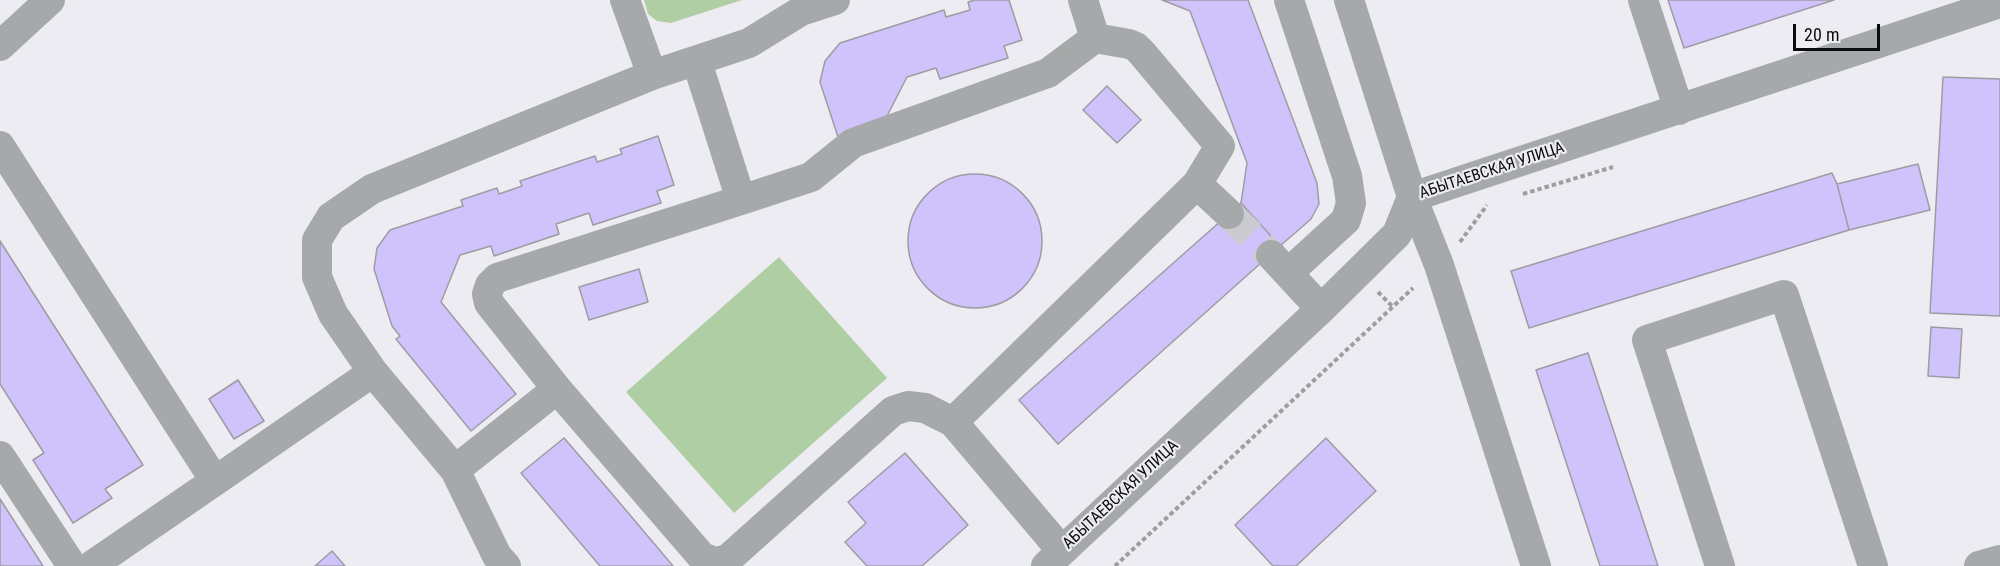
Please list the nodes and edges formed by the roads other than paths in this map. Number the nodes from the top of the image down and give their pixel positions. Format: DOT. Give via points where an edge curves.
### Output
graph roads {
  1 [pos="50,0"];
  2 [pos="625,0"];
  3 [pos="835,0"];
  4 [pos="1083,0"];
  5 [pos="1289,0"];
  6 [pos="1349,0"];
  7 [pos="1643,0"];
  8 [pos="2000,3"];
  9 [pos="799,5"];
  10 [pos="1095,38"];
  11 [pos="0,46"];
  12 [pos="697,62"];
  13 [pos="652,75"];
  14 [pos="1679,110"];
  15 [pos="0,146"];
  16 [pos="1197,184"];
  17 [pos="1412,197"];
  18 [pos="741,200"];
  19 [pos="1229,214"];
  20 [pos="1321,309"];
  21 [pos="373,372"];
  22 [pos="557,389"];
  23 [pos="953,422"];
  24 [pos="0,456"];
  25 [pos="455,470"];
  26 [pos="215,482"];
  27 [pos="1054,558"];
  28 [pos="2000,560"];
  29 [pos="496,562"];
  30 [pos="72,566"];
  31 [pos="91,566"];
  32 [pos="1536,566"];
  33 [pos="1720,566"];
  34 [pos="1873,566"];
  35 [pos="1979,566"];
  1 -- 11 [label="street"];
  2 -- 13 [label="street"];
  3 -- 9 [label="street"];
  4 -- 10 [label="street"];
  5 -- 20 [label="street" via="1347,176 1351,203 1346,220 1279,264"];
  6 -- 17 [label="street"];
  7 -- 14 [label="street"];
  8 -- 14 [label="street, АБЫТАЕВСКАЯ УЛИЦА"];
  9 -- 12 [label="street" via="749,44"];
  10 -- 16 [label="street" via="1136,47 1220,146"];
  10 -- 18 [label="street" via="1048,74 854,143 811,177"];
  12 -- 13 [label="street"];
  12 -- 18 [label="street"];
  13 -- 21 [label="street" via="372,189 331,217 317,240 317,276 333,314"];
  14 -- 17 [label="street, АБЫТАЕВСКАЯ УЛИЦА"];
  15 -- 26 [label="street"];
  16 -- 19 [label="street"];
  16 -- 23 [label="street"];
  17 -- 20 [label="street, АБЫТАЕВСКАЯ УЛИЦА" via="1397,234"];
  17 -- 32 [label="street" via="1439,265"];
  18 -- 22 [label="street" via="497,278 490,285 489,303"];
  20 -- 27 [label="street, АБЫТАЕВСКАЯ УЛИЦА"];
  21 -- 25 [label="street"];
  21 -- 26 [label="street"];
  22 -- 23 [label="street" via="702,557 715,562 728,559 893,411 908,406 925,408"];
  22 -- 25 [label="street"];
  23 -- 27 [label="street"];
  24 -- 30 [label="street"];
  25 -- 29 [label="street"];
  26 -- 31 [label="street"];
  28 -- 35 [label="street"];
  33 -- 34 [label="street" via="1647,340 1784,295"];
}
